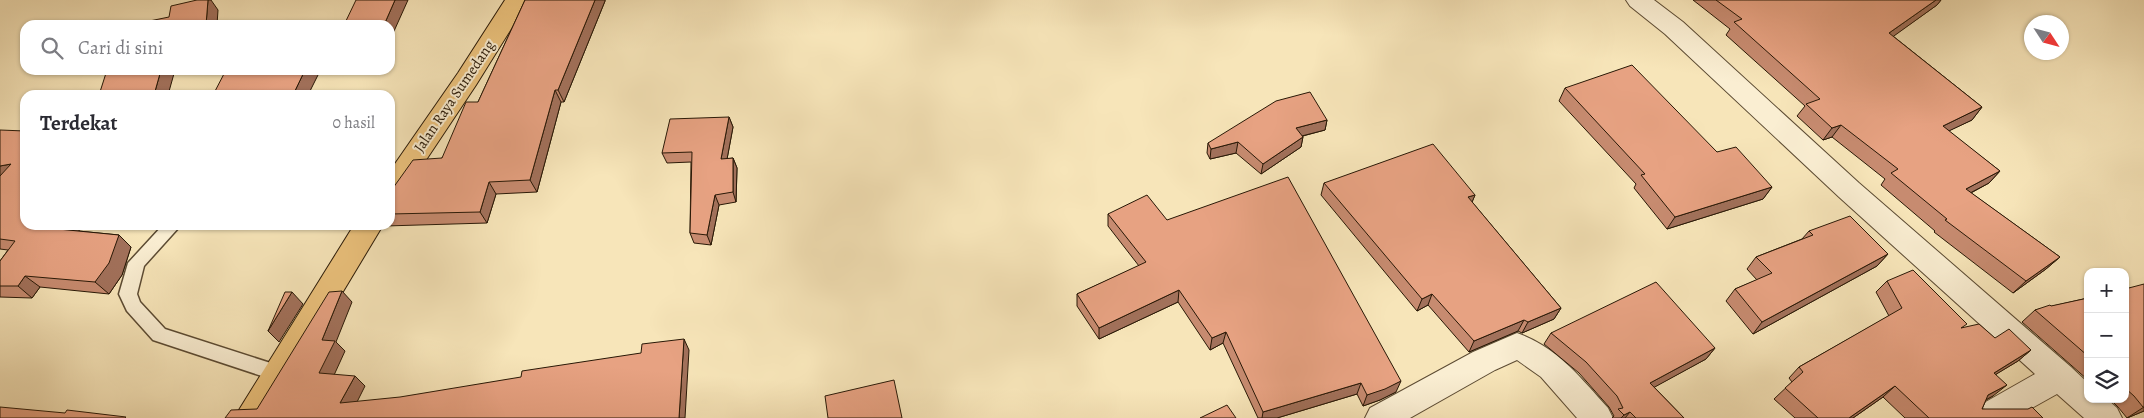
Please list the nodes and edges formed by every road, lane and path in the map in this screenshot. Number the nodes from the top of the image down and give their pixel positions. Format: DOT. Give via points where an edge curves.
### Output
graph roads {
  1 [pos="517,0"];
  2 [pos="1638,0"];
  3 [pos="395,179"];
  4 [pos="168,230"];
  5 [pos="367,230"];
  6 [pos="277,372"];
  7 [pos="2060,376"];
  8 [pos="250,418"];
  9 [pos="1381,418"];
  10 [pos="1597,418"];
  11 [pos="1986,418"];
  12 [pos="2106,418"];
  1 -- 3 [label="highway, Jalan Raya Sumedang" via="467,79"];
  2 -- 7 [label="street" via="1674,28 1849,190"];
  4 -- 6 [label="lane" via="136,263 128,294 133,306 159,335"];
  5 -- 6 [label="highway"];
  6 -- 8 [label="highway"];
  7 -- 11 [label="street"];
  7 -- 12 [label="street"];
  9 -- 10 [label="street" via="1517,346 1546,362"];
}
